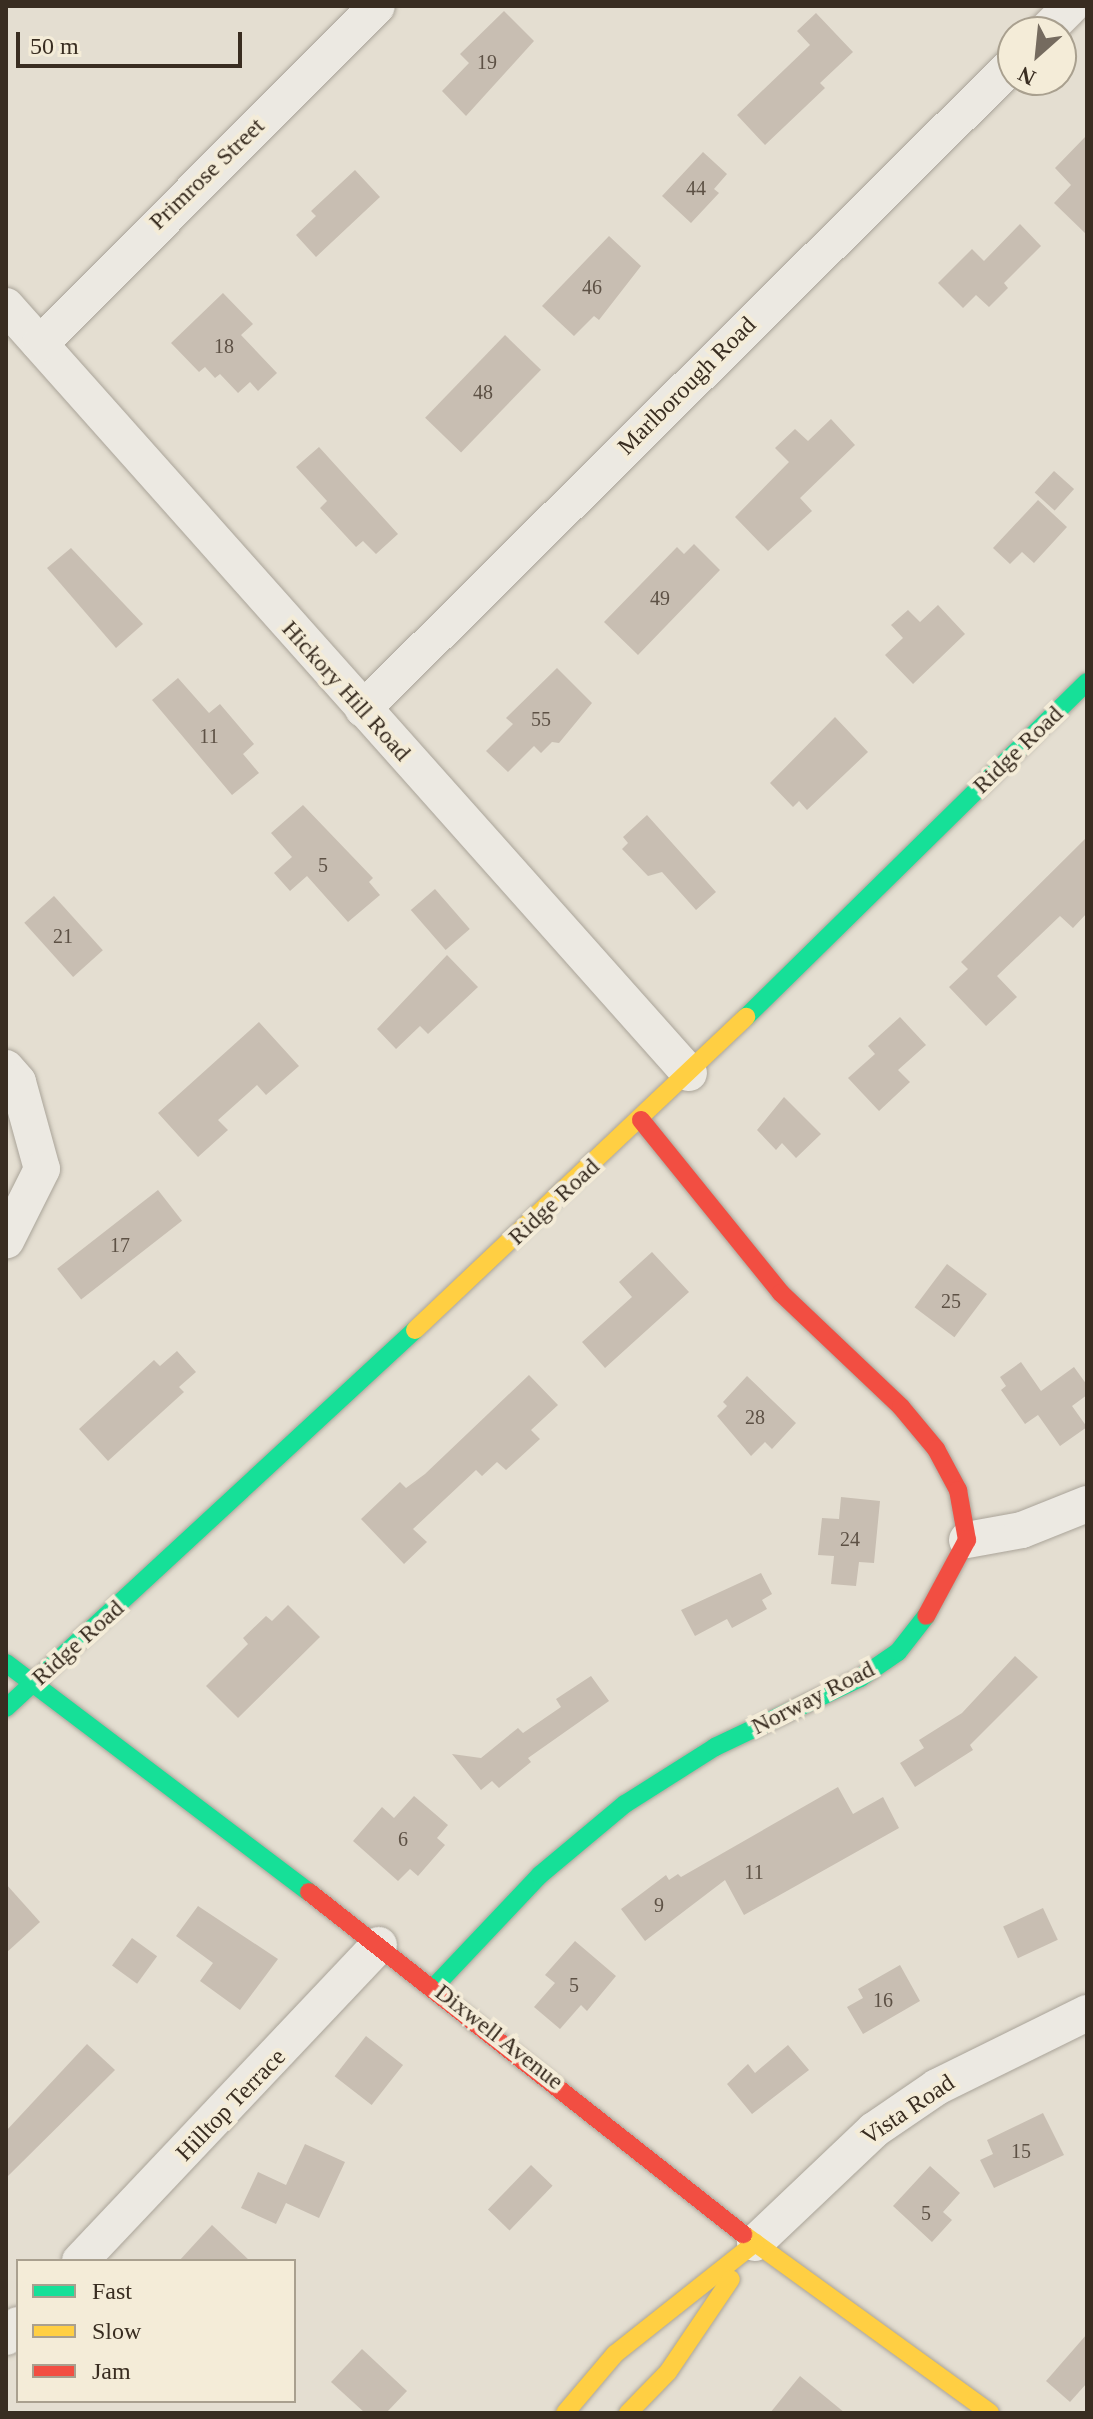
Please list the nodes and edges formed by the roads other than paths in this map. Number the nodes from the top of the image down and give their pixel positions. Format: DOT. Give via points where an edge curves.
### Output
graph roads {
  1 [pos="377,6"];
  2 [pos="997,80"];
  3 [pos="6,306"];
  4 [pos="40,344"];
  5 [pos="1087,682"];
  6 [pos="363,709"];
  7 [pos="6,1068"];
  8 [pos="689,1073"];
  9 [pos="641,1120"];
  10 [pos="6,1241"];
  11 [pos="1087,1504"];
  12 [pos="967,1540"];
  13 [pos="6,1663"];
  14 [pos="33,1683"];
  15 [pos="6,1708"];
  16 [pos="379,1945"];
  17 [pos="434,1987"];
  18 [pos="1087,2013"];
  19 [pos="755,2243"];
  20 [pos="82,2259"];
  21 [pos="565,2413"];
  22 [pos="628,2413"];
  23 [pos="990,2413"];
  1 -- 4 [label="street, Primrose Street"];
  2 -- 6 [label="street, Marlborough Road"];
  3 -- 4 [label="street, Hickory Hill Road"];
  4 -- 6 [label="street, Hickory Hill Road"];
  5 -- 8 [label="main road, Ridge Road"];
  6 -- 8 [label="street, Hickory Hill Road"];
  7 -- 10 [label="street" via="18,1082 42,1169"];
  8 -- 9 [label="main road, Ridge Road"];
  9 -- 12 [label="main road" via="781,1293 901,1407 936,1449 958,1490"];
  9 -- 14 [label="main road, Ridge Road"];
  11 -- 12 [label="street" via="1022,1530"];
  12 -- 17 [label="main road, Norway Road" via="936,1604 898,1652 860,1678 715,1747 625,1804 540,1875"];
  13 -- 14 [label="main road, Dixwell Avenue"];
  14 -- 15 [label="main road, Ridge Road"];
  14 -- 16 [label="main road, Dixwell Avenue"];
  16 -- 17 [label="main road, Dixwell Avenue"];
  16 -- 20 [label="street, Hilltop Terrace"];
  17 -- 19 [label="main road, Dixwell Avenue"];
  18 -- 19 [label="street, Vista Road" via="937,2087 874,2130"];
  19 -- 21 [label="main road" via="615,2354"];
  19 -- 22 [label="main road" via="668,2372"];
  19 -- 23 [label="main road, Dixwell Avenue"];
}
